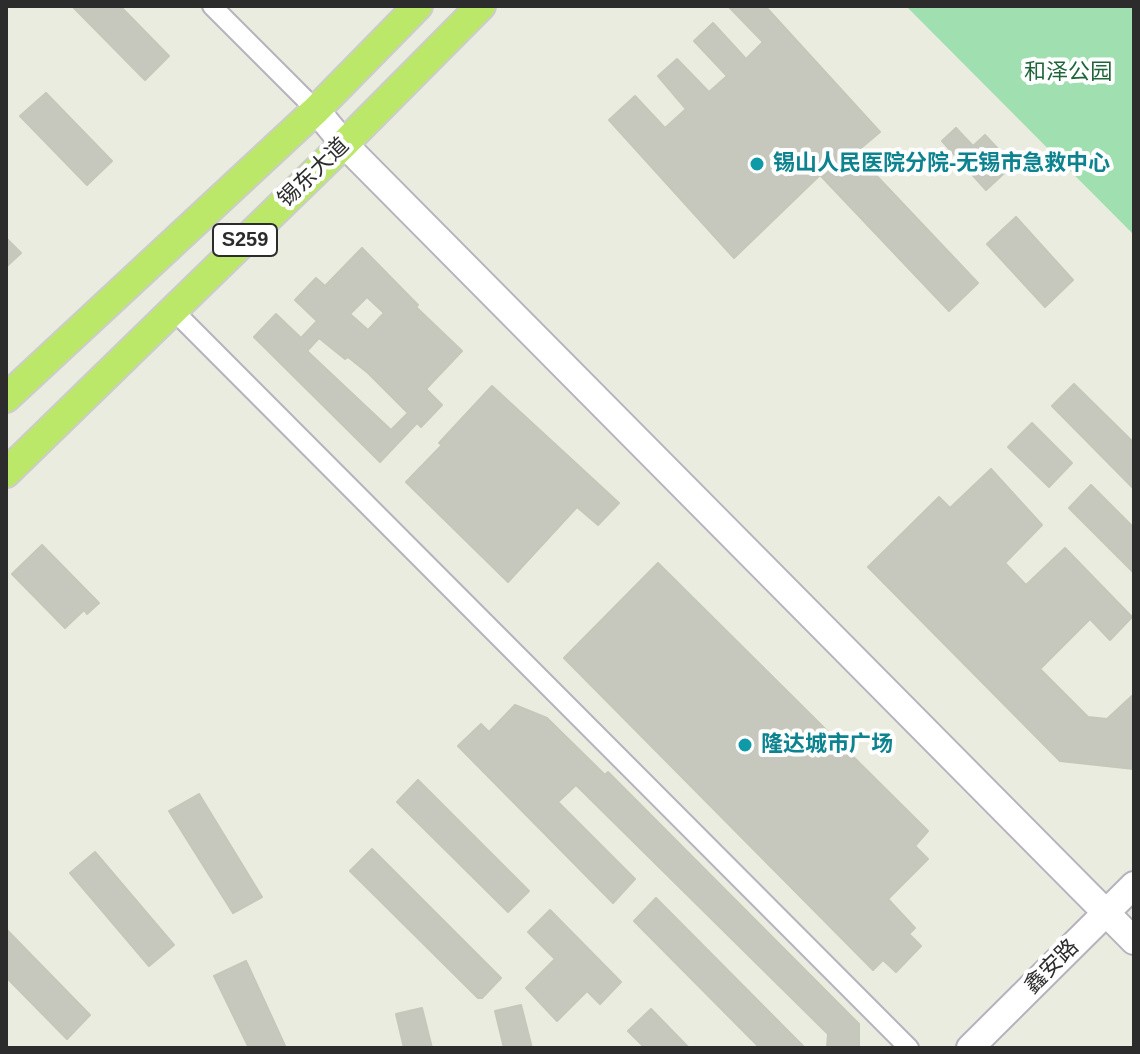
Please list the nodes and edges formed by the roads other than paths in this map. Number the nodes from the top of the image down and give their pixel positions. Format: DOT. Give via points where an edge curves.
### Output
graph roads {
  1 [pos="212,6"];
  2 [pos="418,6"];
  3 [pos="481,6"];
  4 [pos="316,110"];
  5 [pos="344,144"];
  6 [pos="173,310"];
  7 [pos="6,398"];
  8 [pos="6,473"];
  9 [pos="1134,885"];
  10 [pos="1106,913"];
  11 [pos="1134,941"];
  12 [pos="909,1048"];
  13 [pos="970,1048"];
  1 -- 4 [label="street"];
  2 -- 4 [label="main road, 锡东大道 / S259"];
  3 -- 5 [label="main road, 锡东大道 / S259"];
  4 -- 5 [label="street"];
  4 -- 7 [label="main road, 锡东大道 / S259"];
  5 -- 6 [label="main road, 锡东大道 / S259"];
  5 -- 10 [label="street"];
  6 -- 8 [label="main road, 锡东大道 / S259"];
  6 -- 12 [label="street"];
  9 -- 10 [label="street, 鑫安路"];
  10 -- 11 [label="street"];
  10 -- 13 [label="street, 鑫安路"];
}
